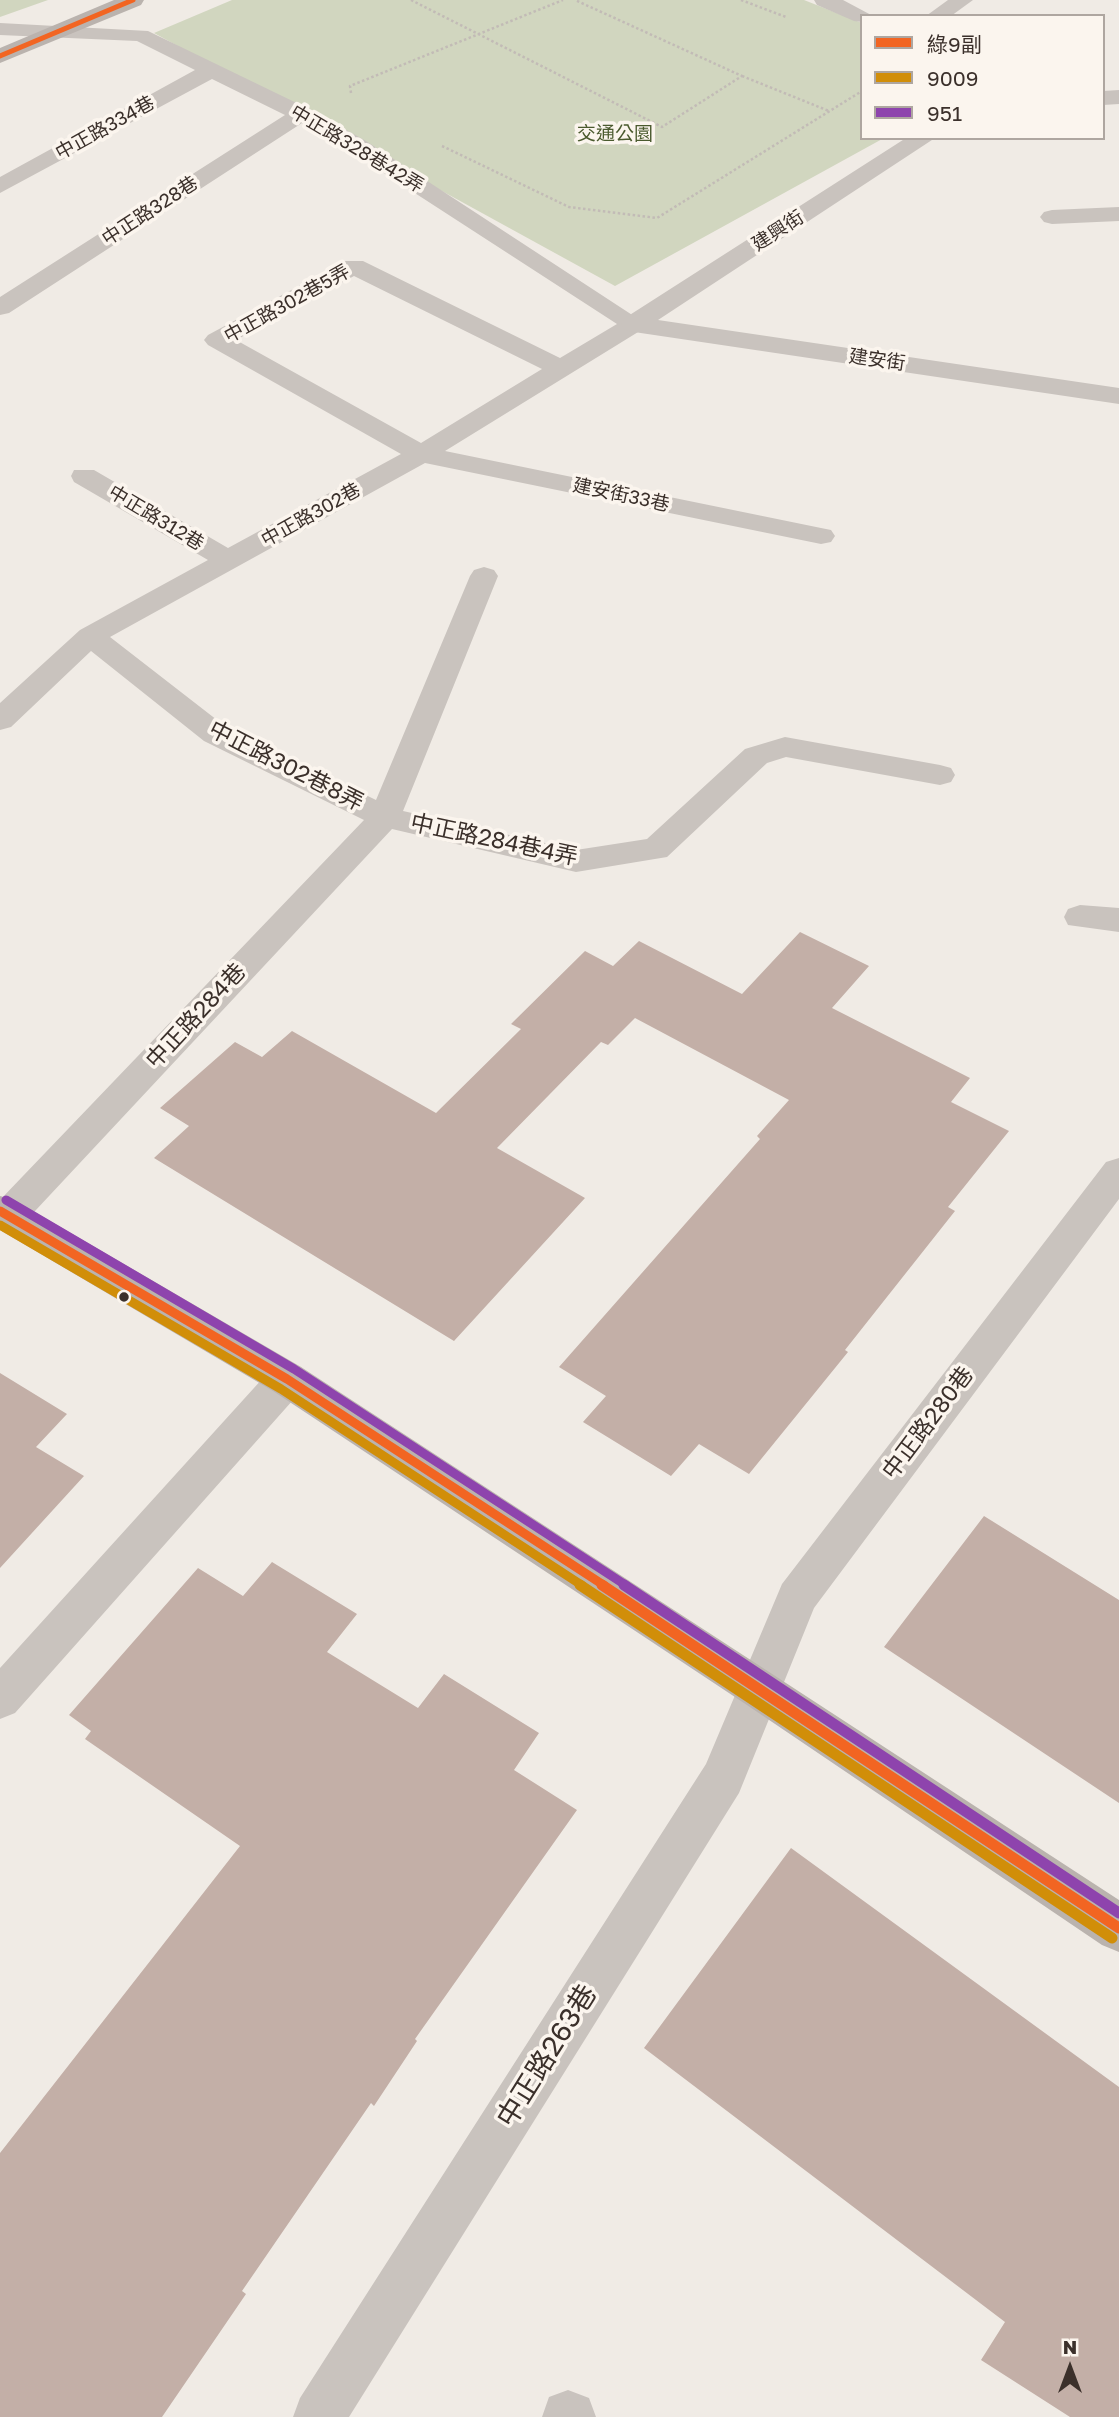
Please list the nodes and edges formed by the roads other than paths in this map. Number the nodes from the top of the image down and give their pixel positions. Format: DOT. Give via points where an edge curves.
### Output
graph roads {
  1 [pos="133,0"];
  2 [pos="825,0"];
  3 [pos="963,0"];
  4 [pos="939,14"];
  5 [pos="860,15"];
  6 [pos="0,29"];
  7 [pos="58,32"];
  8 [pos="0,56"];
  9 [pos="210,71"];
  10 [pos="301,114"];
  11 [pos="919,140"];
  12 [pos="0,186"];
  13 [pos="1119,214"];
  14 [pos="1052,217"];
  15 [pos="0,308"];
  16 [pos="634,324"];
  17 [pos="562,369"];
  18 [pos="1119,396"];
  19 [pos="421,454"];
  20 [pos="84,476"];
  21 [pos="821,536"];
  22 [pos="228,560"];
  23 [pos="484,576"];
  24 [pos="90,636"];
  25 [pos="0,720"];
  26 [pos="940,775"];
  27 [pos="385,817"];
  28 [pos="1080,917"];
  29 [pos="1119,920"];
  30 [pos="1119,1172"];
  31 [pos="4,1213"];
  32 [pos="287,1379"];
  33 [pos="760,1688"];
  34 [pos="0,1699"];
  35 [pos="1119,1928"];
  36 [pos="319,2417"];
  1 -- 7 [label="street"];
  2 -- 5 [label="street"];
  3 -- 4 [label="lane"];
  6 -- 7 [label="lane, 中正路328巷42弄"];
  7 -- 8 [label="street"];
  7 -- 9 [label="lane, 中正路328巷42弄" via="141,35"];
  9 -- 10 [label="lane, 中正路328巷42弄"];
  9 -- 12 [label="lane, 中正路334巷"];
  10 -- 15 [label="lane, 中正路328巷"];
  10 -- 16 [label="lane, 中正路328巷42弄"];
  11 -- 16 [label="street, 建興街"];
  13 -- 14 [label="lane"];
  16 -- 17 [label="lane, 中正路302巷"];
  16 -- 18 [label="street, 建安街"];
  17 -- 19 [label="lane, 中正路302巷"];
  17 -- 19 [label="lane, 中正路302巷5弄" via="354,266 217,340"];
  19 -- 21 [label="lane, 建安街33巷"];
  19 -- 22 [label="lane, 中正路302巷"];
  20 -- 22 [label="lane, 中正路312巷"];
  22 -- 24 [label="lane, 中正路302巷"];
  23 -- 27 [label="lane"];
  24 -- 25 [label="lane, 中正路302巷"];
  24 -- 27 [label="lane, 中正路302巷8弄" via="215,734"];
  26 -- 27 [label="lane, 中正路284巷4弄" via="785,747 756,756 656,849 576,862"];
  27 -- 31 [label="lane, 中正路284巷"];
  28 -- 29 [label="lane"];
  30 -- 33 [label="lane, 中正路280巷" via="797,1597"];
  31 -- 32 [label="street"];
  32 -- 33 [label="street"];
  32 -- 34 [label="lane"];
  33 -- 35 [label="street"];
  33 -- 36 [label="lane, 中正路263巷" via="723,1778"];
}
